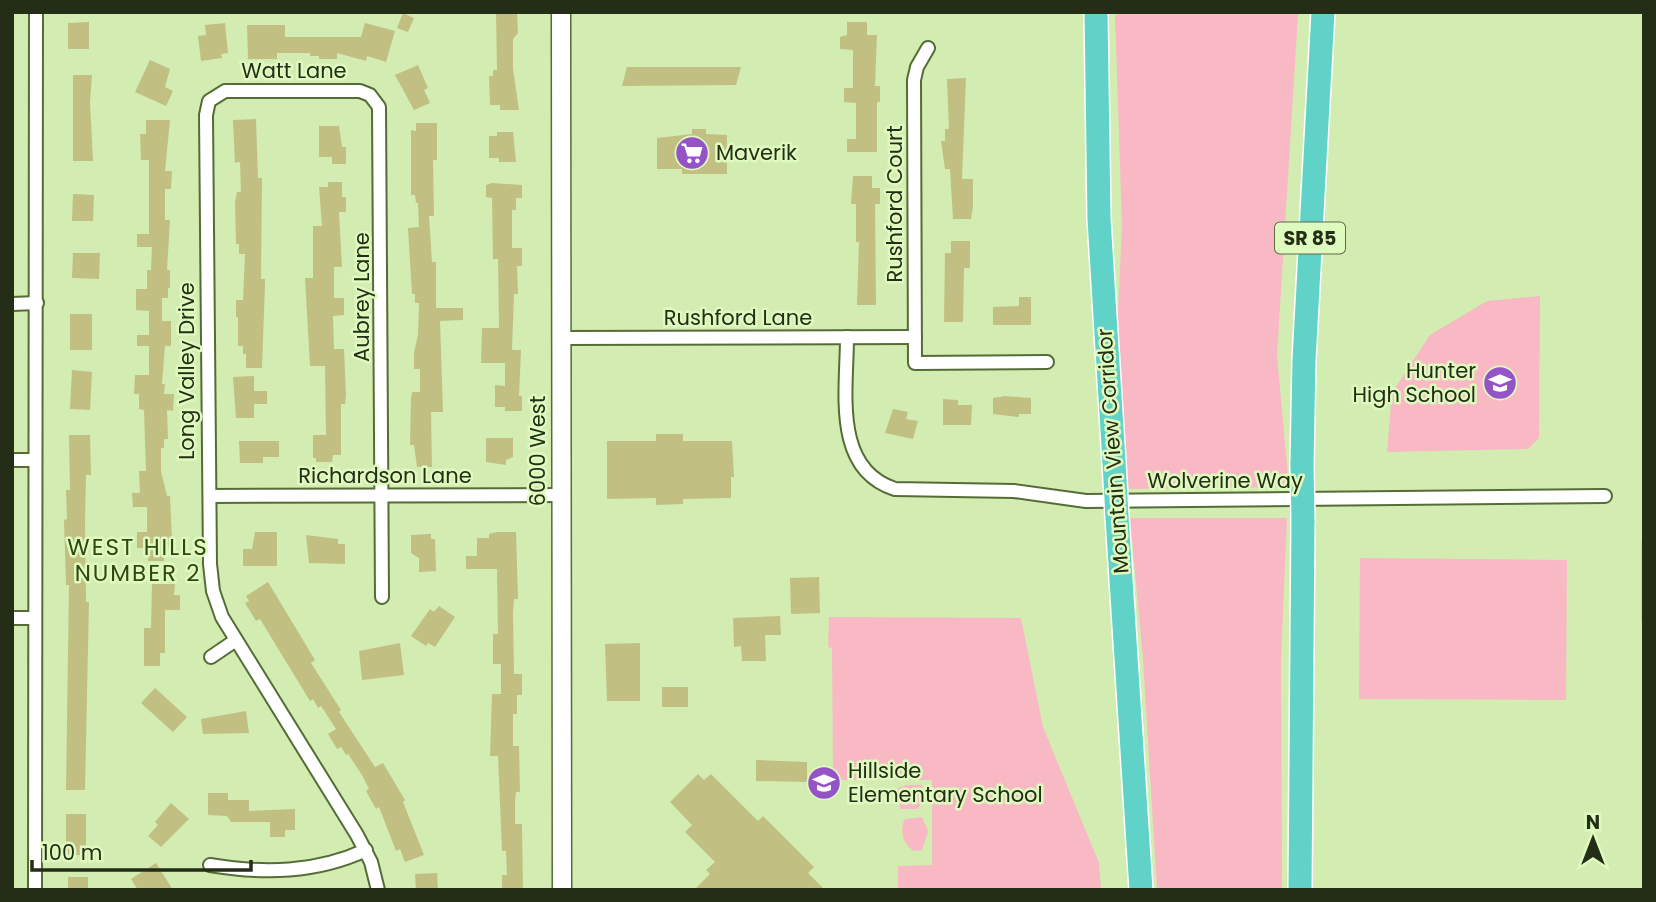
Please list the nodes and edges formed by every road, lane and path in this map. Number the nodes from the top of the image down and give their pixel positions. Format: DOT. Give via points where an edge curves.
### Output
graph roads {
  1 [pos="36,12"];
  2 [pos="561,12"];
  3 [pos="1096,12"];
  4 [pos="1323,12"];
  5 [pos="928,48"];
  6 [pos="212,97"];
  7 [pos="374,99"];
  8 [pos="37,303"];
  9 [pos="12,304"];
  10 [pos="847,337"];
  11 [pos="915,337"];
  12 [pos="561,338"];
  13 [pos="1047,362"];
  14 [pos="12,460"];
  15 [pos="34,460"];
  16 [pos="561,495"];
  17 [pos="209,496"];
  18 [pos="381,496"];
  19 [pos="1605,496"];
  20 [pos="382,597"];
  21 [pos="12,618"];
  22 [pos="34,618"];
  23 [pos="236,640"];
  24 [pos="211,657"];
  25 [pos="366,850"];
  26 [pos="211,864"];
  27 [pos="35,890"];
  28 [pos="378,890"];
  29 [pos="562,890"];
  30 [pos="1142,890"];
  31 [pos="1300,890"];
  1 -- 8 [label="street"];
  2 -- 12 [label="street, 6000 West"];
  3 -- 30 [label="highway, Mountain View Corridor, bridge" via="1099,219"];
  4 -- 31 [label="highway, SR 85, bridge" via="1304,360"];
  5 -- 11 [label="street, Rushford Court" via="914,80"];
  6 -- 7 [label="street, Watt Lane" via="230,90 355,90"];
  6 -- 17 [label="street, Long Valley Drive" via="206,115"];
  7 -- 18 [label="street, Aubrey Lane" via="380,117"];
  8 -- 9 [label="street"];
  8 -- 15 [label="street"];
  10 -- 11 [label="street, Rushford Lane"];
  10 -- 12 [label="street, Rushford Lane"];
  10 -- 19 [label="street, Wolverine Way" via="851,450 865,473 895,489 1014,491 1086,501"];
  11 -- 13 [label="street, Rushford Court" via="915,363"];
  12 -- 16 [label="street, 6000 West"];
  14 -- 15 [label="street"];
  15 -- 22 [label="street"];
  16 -- 18 [label="street, Richardson Lane"];
  16 -- 29 [label="street, 6000 West"];
  17 -- 18 [label="street, Richardson Lane"];
  17 -- 23 [label="street, Long Valley Drive" via="213,591"];
  18 -- 20 [label="street, Aubrey Lane"];
  21 -- 22 [label="street"];
  22 -- 27 [label="street"];
  23 -- 24 [label="street"];
  23 -- 25 [label="street, Long Valley Drive"];
  25 -- 26 [label="street" via="307,869 242,870"];
  25 -- 28 [label="street, Long Valley Drive"];
}
